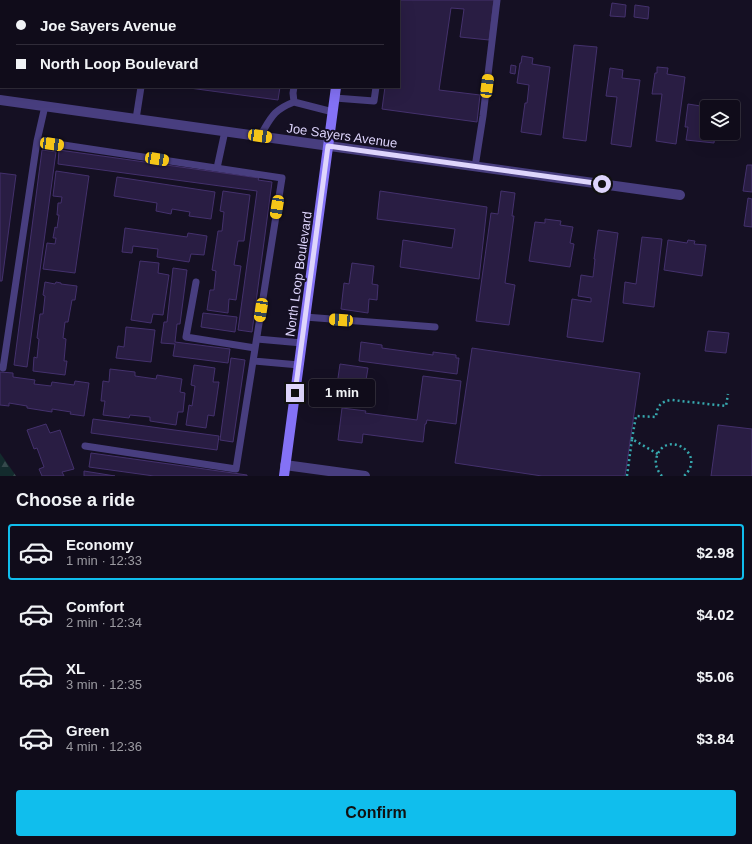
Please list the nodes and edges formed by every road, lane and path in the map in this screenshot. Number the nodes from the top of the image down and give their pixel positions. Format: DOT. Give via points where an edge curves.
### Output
graph roads {
  1 [pos="497,0"];
  2 [pos="141,88"];
  3 [pos="294,88"];
  4 [pos="336,88"];
  5 [pos="376,88"];
  6 [pos="335,98"];
  7 [pos="0,100"];
  8 [pos="294,102"];
  9 [pos="45,106"];
  10 [pos="333,112"];
  11 [pos="136,119"];
  12 [pos="225,131"];
  13 [pos="260,136"];
  14 [pos="36,141"];
  15 [pos="328,146"];
  16 [pos="475,167"];
  17 [pos="217,168"];
  18 [pos="680,196"];
  19 [pos="196,282"];
  20 [pos="305,317"];
  21 [pos="435,327"];
  22 [pos="257,339"];
  23 [pos="302,343"];
  24 [pos="255,348"];
  25 [pos="253,361"];
  26 [pos="299,365"];
  27 [pos="3,368"];
  28 [pos="728,394"];
  29 [pos="632,439"];
  30 [pos="85,446"];
  31 [pos="658,454"];
  32 [pos="285,465"];
  33 [pos="284,476"];
  34 [pos="365,476"];
  35 [pos="627,476"];
  36 [pos="662,476"];
  37 [pos="684,476"];
  1 -- 16 [label="lane"];
  2 -- 11 [label="lane"];
  3 -- 8 [label="lane"];
  4 -- 6 [label="street, North Loop Boulevard"];
  5 -- 6 [label="lane" via="374,101"];
  6 -- 10 [label="street, North Loop Boulevard"];
  7 -- 9 [label="street, Joe Sayers Avenue"];
  8 -- 10 [label="lane"];
  8 -- 13 [label="lane" via="273,114"];
  9 -- 11 [label="street, Joe Sayers Avenue"];
  9 -- 14 [label="lane"];
  10 -- 15 [label="street, North Loop Boulevard"];
  11 -- 12 [label="street, Joe Sayers Avenue"];
  12 -- 13 [label="street, Joe Sayers Avenue"];
  12 -- 17 [label="lane"];
  13 -- 15 [label="street, Joe Sayers Avenue"];
  14 -- 17 [label="lane"];
  14 -- 27 [label="lane"];
  15 -- 16 [label="street, Joe Sayers Avenue"];
  15 -- 20 [label="street, North Loop Boulevard"];
  16 -- 18 [label="street, Joe Sayers Avenue"];
  17 -- 22 [label="lane" via="282,178"];
  19 -- 24 [label="lane" via="186,337"];
  20 -- 21 [label="lane"];
  20 -- 23 [label="street, North Loop Boulevard"];
  22 -- 23 [label="lane"];
  22 -- 24 [label="lane"];
  23 -- 26 [label="street, North Loop Boulevard"];
  24 -- 25 [label="lane"];
  25 -- 26 [label="lane"];
  25 -- 30 [label="lane" via="236,469"];
  26 -- 32 [label="street, North Loop Boulevard"];
  28 -- 29 [label="path" via="726,406 666,401 660,404 656,417 636,416"];
  29 -- 31 [label="path"];
  29 -- 35 [label="path"];
  31 -- 36 [label="path" via="656,466"];
  31 -- 37 [label="path" via="665,446 671,444 686,450 691,466"];
  32 -- 33 [label="street, North Loop Boulevard"];
  32 -- 34 [label="street"];
}
